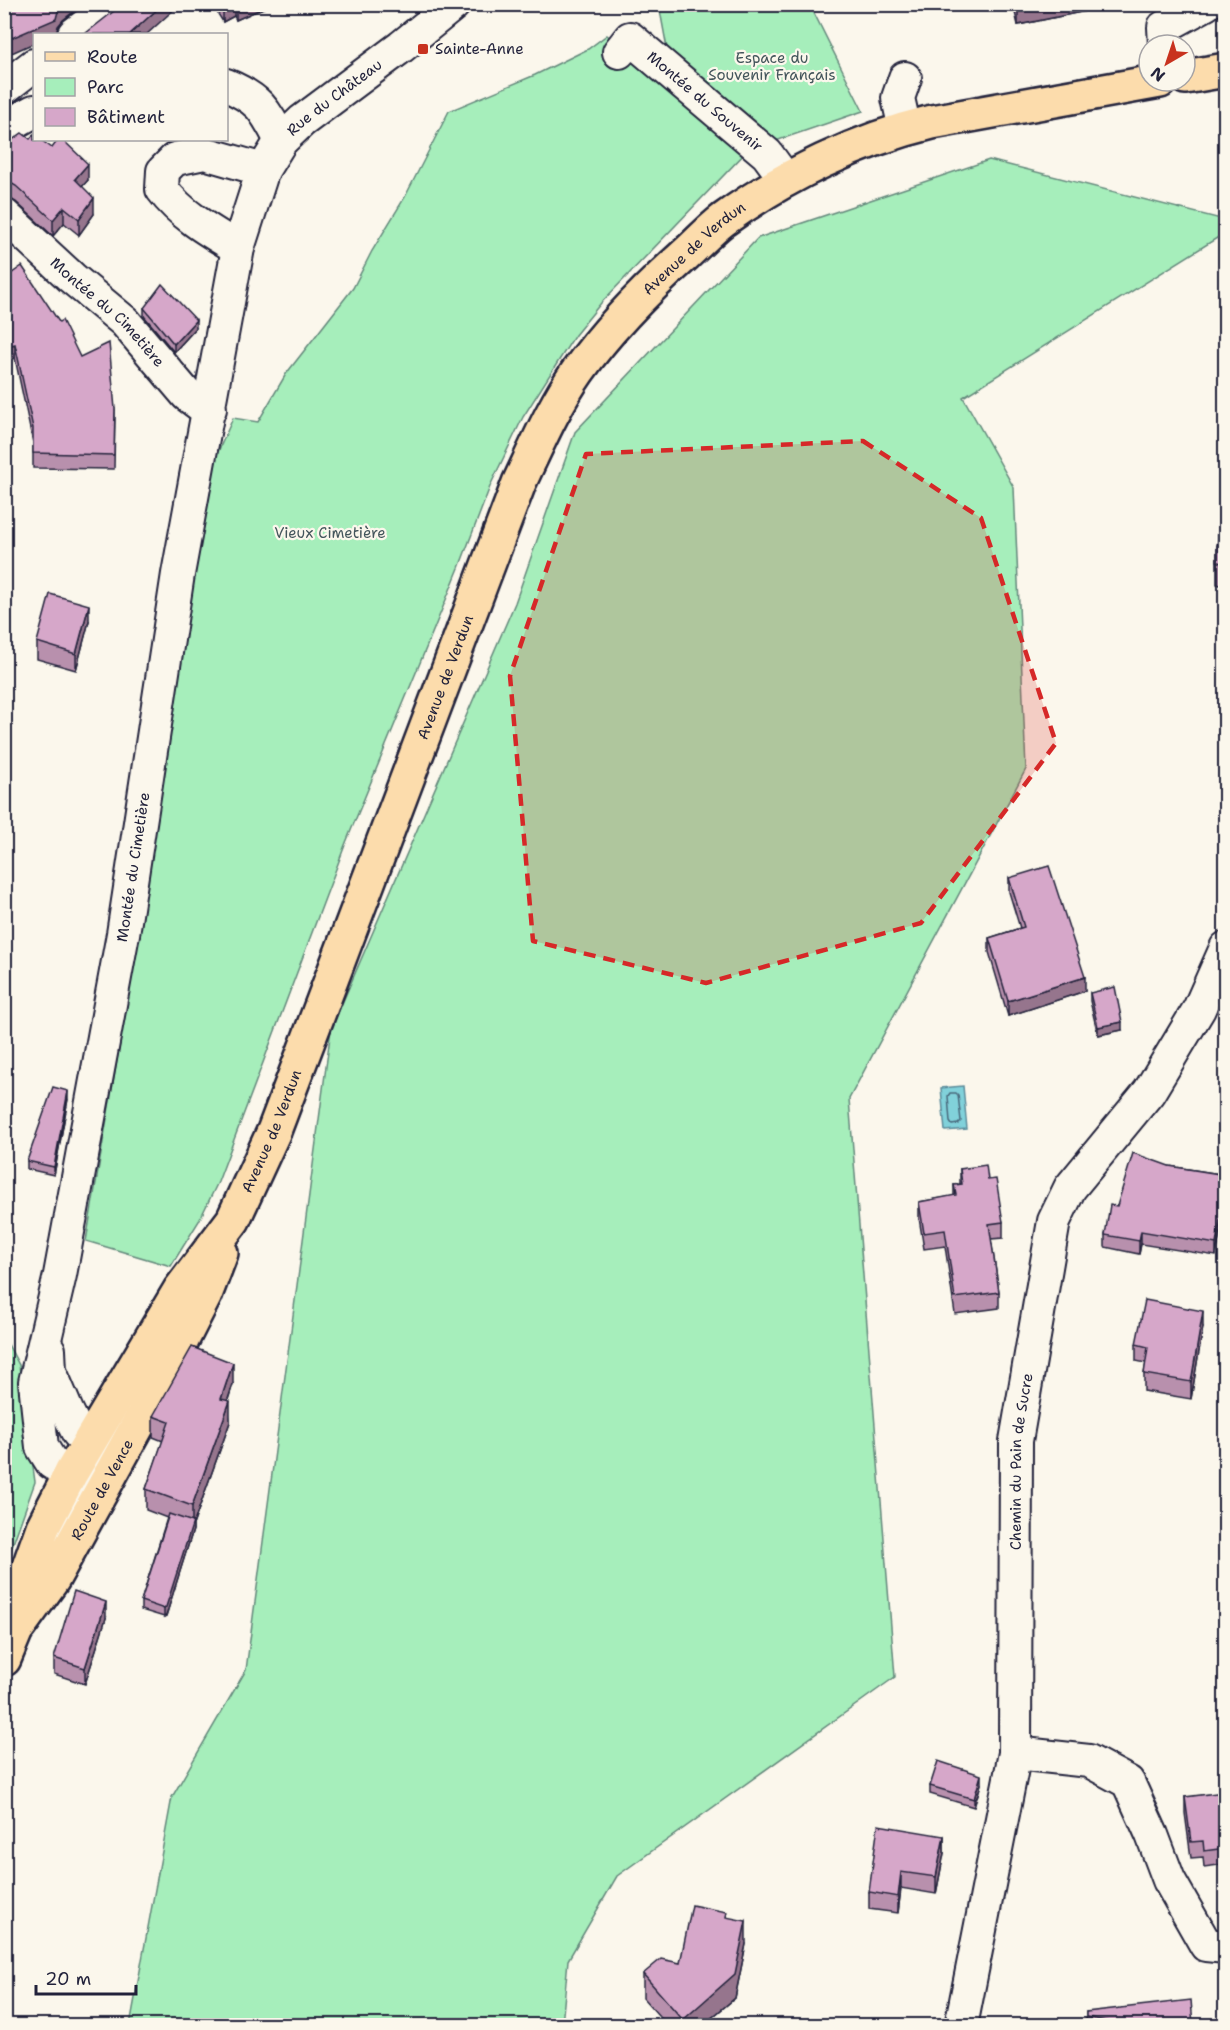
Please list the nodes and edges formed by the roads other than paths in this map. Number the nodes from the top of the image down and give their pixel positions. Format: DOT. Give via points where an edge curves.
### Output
graph roads {
  1 [pos="114,4"];
  2 [pos="454,4"];
  3 [pos="1206,4"];
  4 [pos="1162,25"];
  5 [pos="75,33"];
  6 [pos="619,52"];
  7 [pos="33,66"];
  8 [pos="1226,70"];
  9 [pos="1197,75"];
  10 [pos="905,78"];
  11 [pos="1137,85"];
  12 [pos="228,86"];
  13 [pos="4,88"];
  14 [pos="33,112"];
  15 [pos="4,128"];
  16 [pos="905,129"];
  17 [pos="281,141"];
  18 [pos="263,170"];
  19 [pos="786,180"];
  20 [pos="4,215"];
  21 [pos="238,248"];
  22 [pos="210,409"];
  23 [pos="1226,948"];
  24 [pos="233,1220"];
  25 [pos="151,1401"];
  26 [pos="83,1460"];
  27 [pos="53,1579"];
  28 [pos="22,1586"];
  29 [pos="10,1644"];
  30 [pos="1015,1753"];
  31 [pos="1226,1947"];
  32 [pos="961,2025"];
  1 -- 5 [label="street"];
  2 -- 17 [label="street, Rue du Château"];
  3 -- 4 [label="street"];
  6 -- 19 [label="street, Montée du Souvenir" via="630,38 767,154"];
  7 -- 13 [label="street"];
  8 -- 9 [label="main road"];
  10 -- 16 [label="street" via="898,98"];
  11 -- 16 [label="main road, Avenue de Verdun"];
  12 -- 17 [label="street, Rue du Château" via="247,94 266,111"];
  14 -- 15 [label="street"];
  16 -- 19 [label="main road, Avenue de Verdun" via="851,147"];
  17 -- 18 [label="street, Montée du Cimetière"];
  18 -- 21 [label="street, Montée du Cimetière"];
  18 -- 21 [label="street" via="204,153 175,159 163,171 162,189 172,202"];
  19 -- 24 [label="main road, Avenue de Verdun" via="722,221 653,284 578,371 544,429 515,494 274,1131"];
  20 -- 22 [label="street, Montée du Cimetière" via="125,322 187,395"];
  21 -- 22 [label="street, Montée du Cimetière"];
  22 -- 26 [label="street, Montée du Cimetière" via="178,574 123,934 49,1325 50,1371 78,1433"];
  23 -- 30 [label="street, Chemin du Pain de Sucre" via="1198,1009 1149,1092 1070,1188 1054,1221 1016,1441"];
  24 -- 25 [label="main road, Route de Vence" via="205,1295"];
  24 -- 26 [label="main road, Avenue de Verdun" via="180,1290"];
  25 -- 26 [label="street, Route de Vence" via="105,1449"];
  25 -- 27 [label="main road, Route de Vence"];
  26 -- 27 [label="street, Route de Vence" via="84,1481 56,1556"];
  26 -- 28 [label="main road, Avenue de Verdun" via="43,1527"];
  27 -- 29 [label="main road, Route de Vence"];
  28 -- 29 [label="main road, Route de Vence"];
  30 -- 31 [label="street" via="1089,1761 1128,1782 1168,1880 1206,1946"];
  30 -- 32 [label="street, Chemin du Pain de Sucre"];
}
